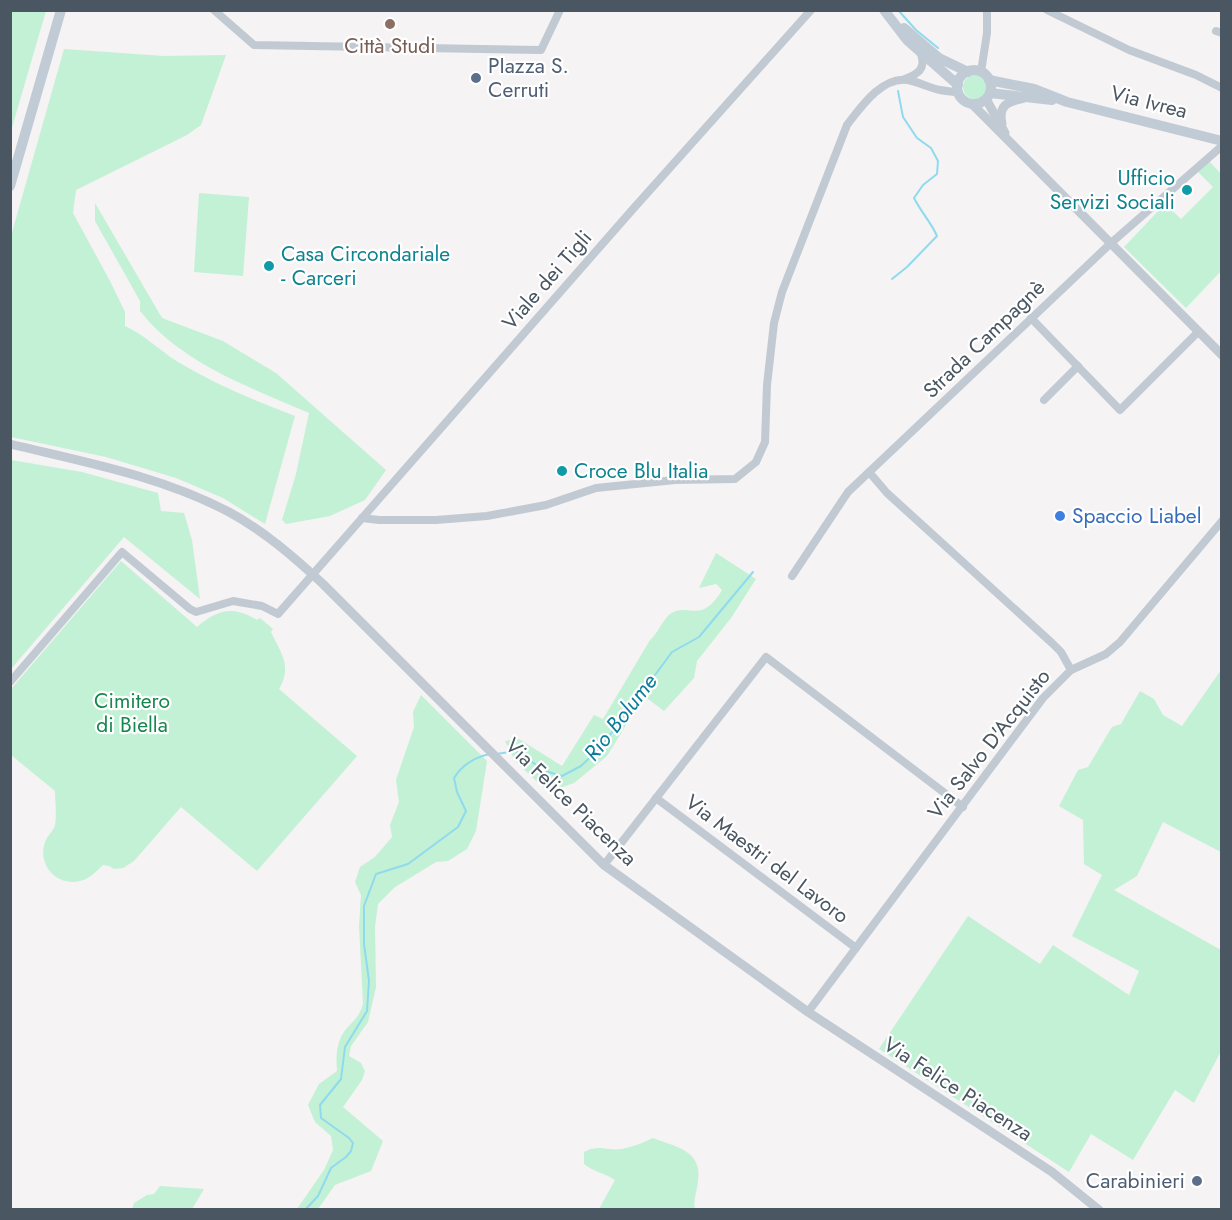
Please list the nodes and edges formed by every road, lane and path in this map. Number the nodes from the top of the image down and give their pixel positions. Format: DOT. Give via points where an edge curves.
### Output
graph roads {
  1 [pos="61,10"];
  2 [pos="214,10"];
  3 [pos="560,10"];
  4 [pos="811,10"];
  5 [pos="987,10"];
  6 [pos="1047,10"];
  7 [pos="886,13"];
  8 [pos="920,53"];
  9 [pos="968,72"];
  10 [pos="985,76"];
  11 [pos="902,80"];
  12 [pos="1221,88"];
  13 [pos="958,89"];
  14 [pos="988,96"];
  15 [pos="1024,98"];
  16 [pos="1067,102"];
  17 [pos="972,104"];
  18 [pos="1002,129"];
  19 [pos="1221,141"];
  20 [pos="1221,146"];
  21 [pos="1018,152"];
  22 [pos="10,186"];
  23 [pos="1112,243"];
  24 [pos="1031,318"];
  25 [pos="1198,332"];
  26 [pos="1221,355"];
  27 [pos="1078,366"];
  28 [pos="1044,400"];
  29 [pos="13,445"];
  30 [pos="869,472"];
  31 [pos="362,518"];
  32 [pos="1221,521"];
  33 [pos="313,575"];
  34 [pos="792,576"];
  35 [pos="1071,670"];
  36 [pos="10,682"];
  37 [pos="656,798"];
  38 [pos="963,807"];
  39 [pos="604,865"];
  40 [pos="856,948"];
  41 [pos="808,1012"];
  42 [pos="1099,1209"];
  1 -- 22 [label="main road"];
  2 -- 3 [label="street" via="254,45 530,50 541,50"];
  4 -- 31 [label="street, Viale dei Tigli"];
  5 -- 10 [label="street"];
  6 -- 12 [label="street"];
  7 -- 8 [label="main road"];
  7 -- 9 [label="main road" via="939,58"];
  8 -- 11 [label="street" via="924,63 921,70"];
  8 -- 13 [label="main road"];
  9 -- 10 [label="main road"];
  9 -- 13 [label="main road"];
  10 -- 14 [label="main road"];
  10 -- 16 [label="main road, Via Ivrea"];
  11 -- 13 [label="street" via="940,90"];
  11 -- 31 [label="street" via="879,89 847,125 782,292 767,385 765,442 756,462 735,479 596,488 546,505 487,516 436,520"];
  13 -- 17 [label="main road" via="963,100"];
  14 -- 15 [label="main road, Via Ivrea"];
  14 -- 17 [label="main road"];
  14 -- 18 [label="street"];
  15 -- 16 [label="main road, Via Ivrea"];
  15 -- 18 [label="street" via="1003,108"];
  16 -- 19 [label="main road, Via Ivrea"];
  17 -- 21 [label="street"];
  18 -- 21 [label="street"];
  20 -- 23 [label="street, Strada Campagnè"];
  21 -- 23 [label="street"];
  23 -- 24 [label="street, Strada Campagnè"];
  23 -- 25 [label="street"];
  24 -- 27 [label="street"];
  24 -- 30 [label="street, Strada Campagnè"];
  25 -- 26 [label="street"];
  25 -- 27 [label="street" via="1120,410"];
  27 -- 28 [label="street"];
  29 -- 33 [label="street, Via Felice Piacenza" via="147,479 189,494 230,512 276,542"];
  30 -- 34 [label="street, Strada Campagnè" via="848,492"];
  30 -- 35 [label="street" via="887,493 1052,643"];
  31 -- 33 [label="street, Viale dei Tigli"];
  32 -- 35 [label="street, Via Salvo D'Acquisto" via="1119,642 1106,654"];
  33 -- 36 [label="street, Viale dei Tigli" via="278,614 262,606 233,601 196,612 122,552"];
  33 -- 39 [label="street, Via Felice Piacenza"];
  35 -- 38 [label="street, Via Salvo D'Acquisto" via="1043,698"];
  37 -- 38 [label="street" via="766,657"];
  37 -- 39 [label="street"];
  37 -- 40 [label="street, Via Maestri del Lavoro"];
  38 -- 40 [label="street, Via Salvo D'Acquisto"];
  39 -- 41 [label="street, Via Felice Piacenza"];
  40 -- 41 [label="street, Via Salvo D'Acquisto"];
  41 -- 42 [label="street, Via Felice Piacenza" via="1052,1172"];
}
